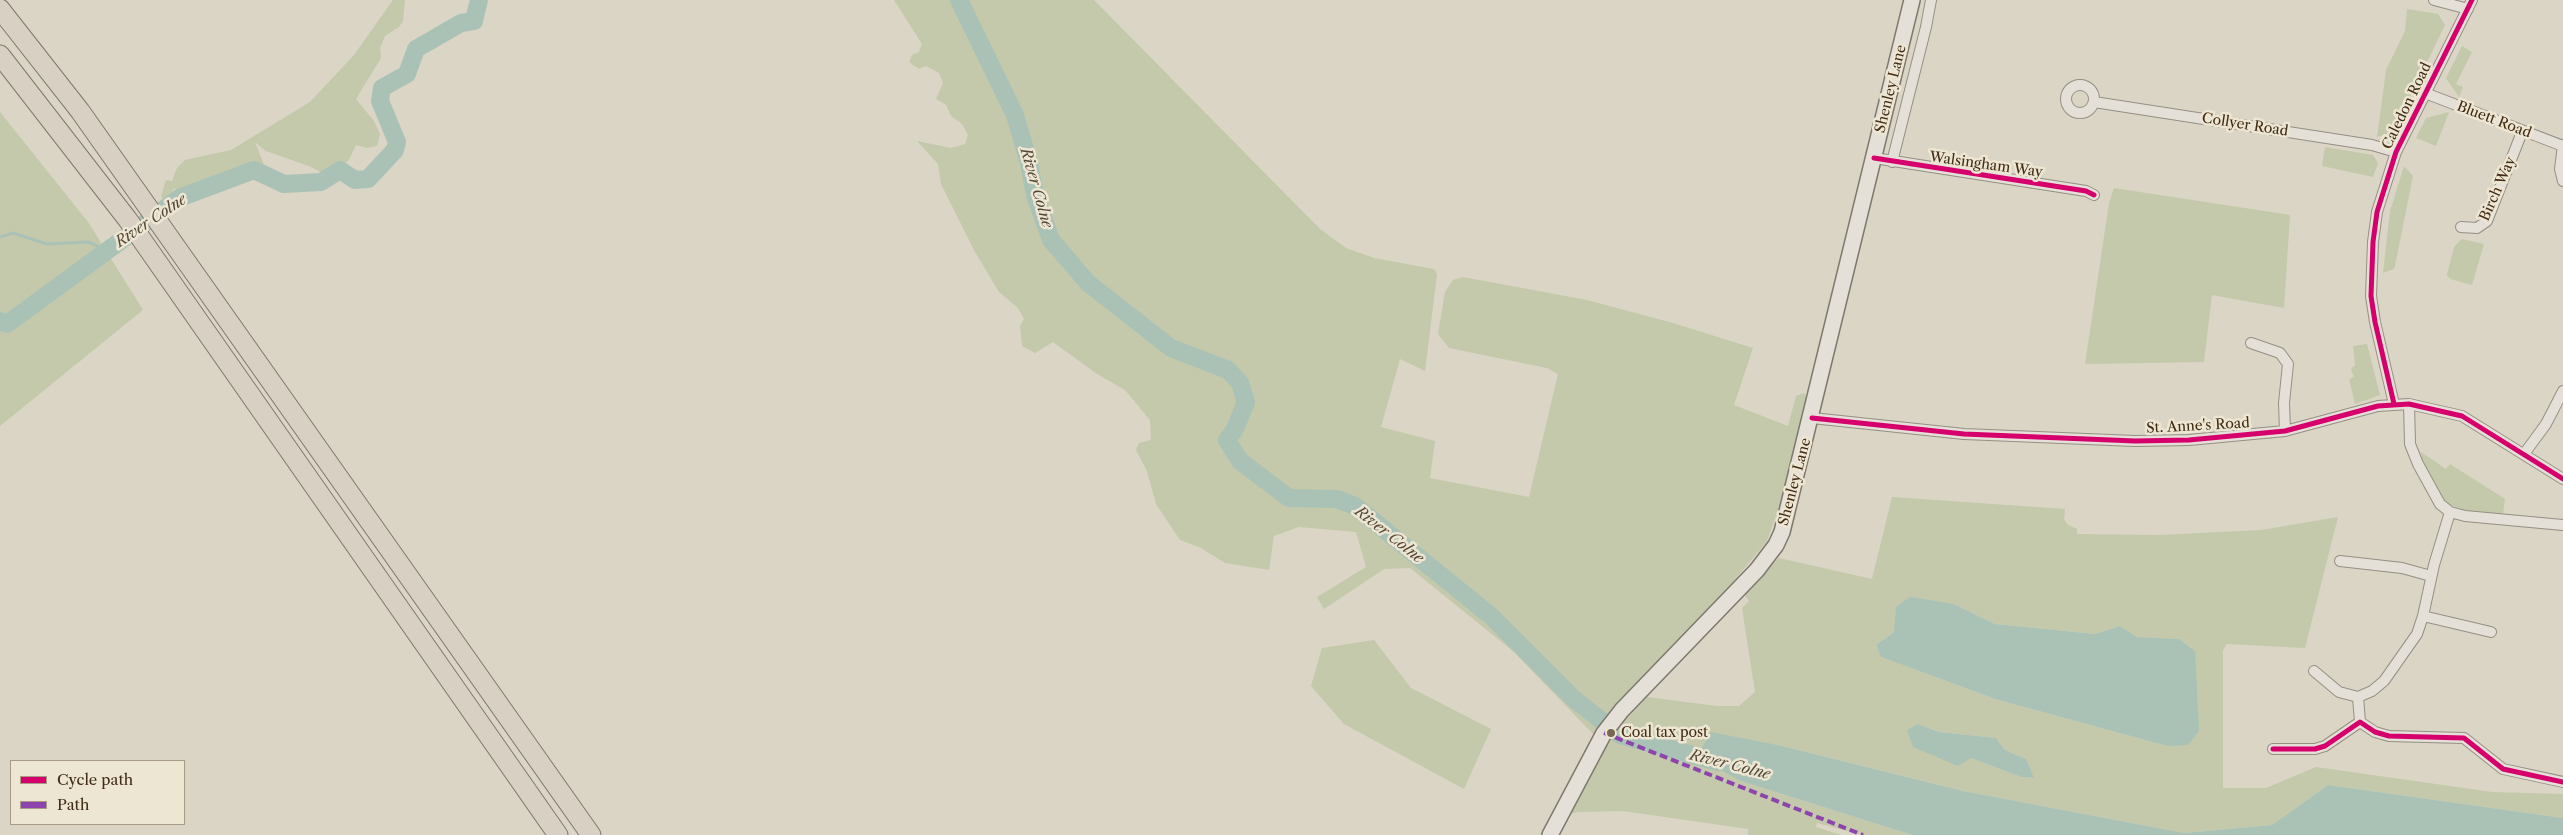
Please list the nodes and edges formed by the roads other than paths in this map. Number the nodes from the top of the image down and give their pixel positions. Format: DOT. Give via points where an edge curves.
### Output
graph roads {
  1 [pos="1912,0"];
  2 [pos="1931,0"];
  3 [pos="2434,0"];
  4 [pos="2470,4"];
  5 [pos="0,9"];
  6 [pos="0,55"];
  7 [pos="2426,93"];
  8 [pos="2094,102"];
  9 [pos="2522,132"];
  10 [pos="2563,146"];
  11 [pos="2396,152"];
  12 [pos="1874,158"];
  13 [pos="1892,162"];
  14 [pos="2563,181"];
  15 [pos="2094,195"];
  16 [pos="2461,227"];
  17 [pos="2251,343"];
  18 [pos="2563,391"];
  19 [pos="2394,404"];
  20 [pos="2409,404"];
  21 [pos="1812,418"];
  22 [pos="2285,431"];
  23 [pos="2524,454"];
  24 [pos="2563,479"];
  25 [pos="2450,512"];
  26 [pos="2563,525"];
  27 [pos="2340,561"];
  28 [pos="2431,576"];
  29 [pos="2424,616"];
  30 [pos="2490,632"];
  31 [pos="2314,671"];
  32 [pos="2358,697"];
  33 [pos="2360,722"];
  34 [pos="2273,749"];
  35 [pos="2563,782"];
  36 [pos="558,835"];
  37 [pos="591,835"];
  38 [pos="1550,835"];
  1 -- 12 [label="main road, Shenley Lane"];
  2 -- 13 [label="street, Shenley Lane"];
  3 -- 4 [label="street"];
  4 -- 7 [label="street, Caledon Road"];
  5 -- 37 [label="highway" via="70,97 161,224"];
  6 -- 36 [label="highway" via="128,220"];
  7 -- 9 [label="street, Bluett Road"];
  7 -- 11 [label="street, Caledon Road"];
  8 -- 11 [label="street, Collyer Road" via="2372,145"];
  9 -- 10 [label="street, Bluett Road"];
  9 -- 16 [label="street, Birch Way" via="2487,221 2477,228"];
  10 -- 14 [label="street, Bluett Road" via="2560,169"];
  11 -- 19 [label="street, Caledon Road" via="2377,212 2371,274 2375,322"];
  12 -- 13 [label="street, Walsingham Way"];
  12 -- 21 [label="main road, Shenley Lane"];
  13 -- 15 [label="street, Walsingham Way" via="2086,191"];
  17 -- 22 [label="street" via="2284,356 2289,369 2284,403"];
  18 -- 23 [label="street" via="2546,424"];
  19 -- 20 [label="street, St. Anne's Road"];
  19 -- 22 [label="street, St. Anne's Road"];
  20 -- 23 [label="street, St. Anne's Road" via="2462,416"];
  20 -- 25 [label="street" via="2409,436 2415,458 2434,498"];
  21 -- 22 [label="street, St. Anne's Road" via="1964,434 2136,441 2198,440"];
  21 -- 38 [label="main road, Shenley Lane" via="1776,545 1757,570 1622,710 1604,733"];
  23 -- 24 [label="street, St. Anne's Road"];
  25 -- 26 [label="street"];
  25 -- 28 [label="street"];
  27 -- 28 [label="street" via="2402,568"];
  28 -- 29 [label="street"];
  29 -- 30 [label="street"];
  29 -- 32 [label="street" via="2409,648 2384,681"];
  31 -- 32 [label="street" via="2339,692"];
  32 -- 33 [label="street"];
  33 -- 34 [label="street" via="2325,746"];
  33 -- 35 [label="street" via="2389,736 2457,736 2469,741 2503,769"];
}
